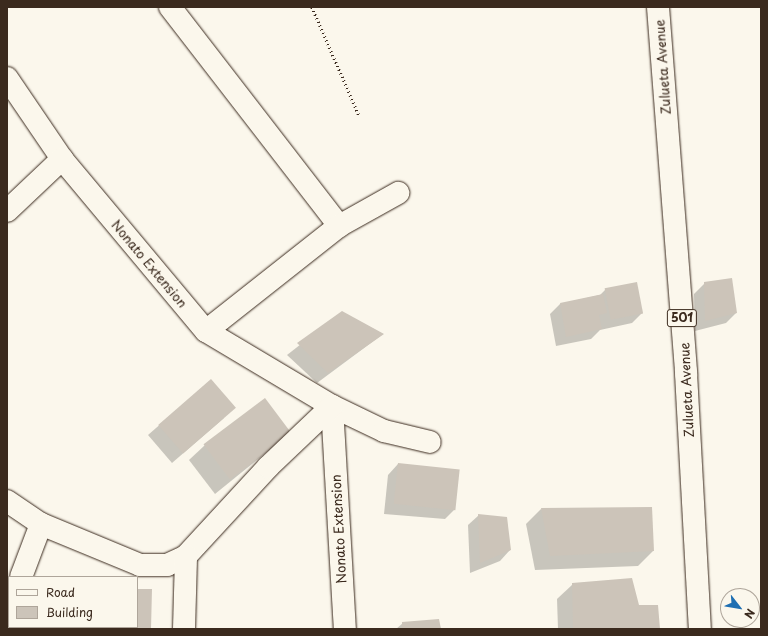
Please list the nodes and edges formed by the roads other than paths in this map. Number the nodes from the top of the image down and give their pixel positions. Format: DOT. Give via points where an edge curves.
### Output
graph roads {
  1 [pos="170,7"];
  2 [pos="658,7"];
  3 [pos="7,78"];
  4 [pos="62,159"];
  5 [pos="398,193"];
  6 [pos="7,211"];
  7 [pos="339,226"];
  8 [pos="206,331"];
  9 [pos="332,406"];
  10 [pos="430,442"];
  11 [pos="7,501"];
  12 [pos="41,524"];
  13 [pos="186,556"];
  14 [pos="21,576"];
  15 [pos="184,629"];
  16 [pos="345,629"];
  17 [pos="700,629"];
  1 -- 7 [label="street"];
  2 -- 17 [label="street, Zulueta Avenue / 501" via="686,373"];
  3 -- 4 [label="street, Nonato Extension"];
  4 -- 6 [label="street"];
  4 -- 8 [label="street, Nonato Extension"];
  5 -- 7 [label="street"];
  7 -- 8 [label="street"];
  8 -- 9 [label="street, Nonato Extension"];
  9 -- 10 [label="street, Nonato Extension" via="384,431"];
  9 -- 13 [label="street" via="268,467"];
  9 -- 16 [label="street, Nonato Extension"];
  11 -- 12 [label="street"];
  12 -- 13 [label="street" via="140,565 167,565"];
  12 -- 14 [label="street"];
  13 -- 15 [label="street"];
}
